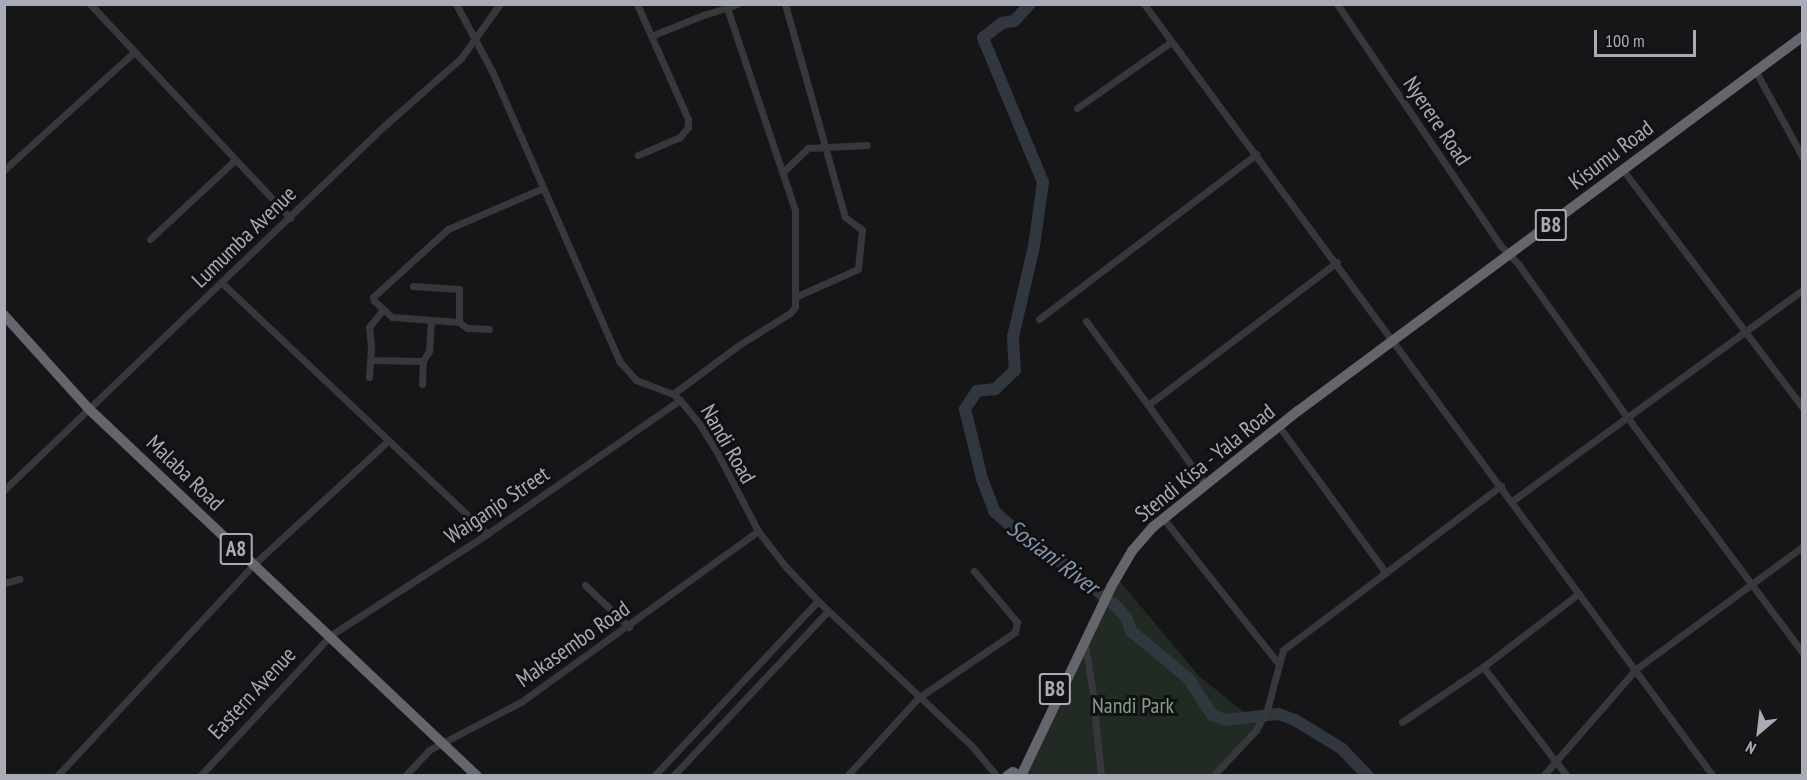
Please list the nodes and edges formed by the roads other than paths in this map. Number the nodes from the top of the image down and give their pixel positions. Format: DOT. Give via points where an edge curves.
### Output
graph roads {
  1 [pos="90,4"];
  2 [pos="456,4"];
  3 [pos="500,4"];
  4 [pos="637,4"];
  5 [pos="737,4"];
  6 [pos="785,4"];
  7 [pos="1144,4"];
  8 [pos="1337,4"];
  9 [pos="727,8"];
  10 [pos="651,36"];
  11 [pos="1803,37"];
  12 [pos="473,38"];
  13 [pos="1171,42"];
  14 [pos="134,52"];
  15 [pos="1756,72"];
  16 [pos="1077,108"];
  17 [pos="825,145"];
  18 [pos="867,145"];
  19 [pos="1256,154"];
  20 [pos="638,155"];
  21 [pos="1803,156"];
  22 [pos="235,160"];
  23 [pos="4,170"];
  24 [pos="1623,170"];
  25 [pos="783,172"];
  26 [pos="543,188"];
  27 [pos="290,218"];
  28 [pos="150,239"];
  29 [pos="1509,256"];
  30 [pos="1336,262"];
  31 [pos="222,283"];
  32 [pos="413,286"];
  33 [pos="1803,290"];
  34 [pos="795,297"];
  35 [pos="383,310"];
  36 [pos="4,315"];
  37 [pos="1039,319"];
  38 [pos="431,321"];
  39 [pos="1086,321"];
  40 [pos="459,322"];
  41 [pos="489,329"];
  42 [pos="1746,332"];
  43 [pos="1394,342"];
  44 [pos="371,360"];
  45 [pos="423,361"];
  46 [pos="369,377"];
  47 [pos="422,384"];
  48 [pos="673,394"];
  49 [pos="680,400"];
  50 [pos="1148,405"];
  51 [pos="1803,407"];
  52 [pos="89,409"];
  53 [pos="1298,411"];
  54 [pos="1627,417"];
  55 [pos="1279,425"];
  56 [pos="388,441"];
  57 [pos="1202,480"];
  58 [pos="1502,486"];
  59 [pos="4,490"];
  60 [pos="1512,501"];
  61 [pos="1163,518"];
  62 [pos="758,531"];
  63 [pos="487,534"];
  64 [pos="1803,547"];
  65 [pos="253,565"];
  66 [pos="974,571"];
  67 [pos="1386,573"];
  68 [pos="19,579"];
  69 [pos="4,583"];
  70 [pos="1752,584"];
  71 [pos="585,585"];
  72 [pos="1109,586"];
  73 [pos="1579,593"];
  74 [pos="818,601"];
  75 [pos="1099,606"];
  76 [pos="828,610"];
  77 [pos="629,627"];
  78 [pos="331,635"];
  79 [pos="1082,648"];
  80 [pos="1803,652"];
  81 [pos="1278,663"];
  82 [pos="1483,667"];
  83 [pos="1636,669"];
  84 [pos="918,698"];
  85 [pos="1402,722"];
  86 [pos="443,745"];
  87 [pos="1556,760"];
  88 [pos="990,765"];
  89 [pos="1011,775"];
  90 [pos="57,776"];
  91 [pos="200,776"];
  92 [pos="405,776"];
  93 [pos="477,776"];
  94 [pos="654,776"];
  95 [pos="673,776"];
  96 [pos="847,776"];
  97 [pos="1101,776"];
  98 [pos="1213,776"];
  99 [pos="1543,776"];
  100 [pos="1567,776"];
  101 [pos="1713,776"];
  1 -- 14 [label="street"];
  2 -- 12 [label="street, Nandi Road"];
  3 -- 12 [label="street, Lumumba Avenue"];
  4 -- 10 [label="street"];
  5 -- 9 [label="street"];
  6 -- 17 [label="street"];
  7 -- 13 [label="street"];
  8 -- 29 [label="street, Nyerere Road"];
  9 -- 10 [label="street"];
  9 -- 25 [label="street"];
  10 -- 20 [label="street" via="688,119 688,127 680,137"];
  11 -- 15 [label="highway, Kisumu Road / B8"];
  12 -- 26 [label="street, Nandi Road" via="492,71"];
  12 -- 27 [label="street, Lumumba Avenue" via="461,58"];
  13 -- 16 [label="street"];
  13 -- 19 [label="street"];
  14 -- 22 [label="street"];
  14 -- 23 [label="street"];
  15 -- 21 [label="street"];
  15 -- 24 [label="highway, Kisumu Road / B8"];
  17 -- 18 [label="street"];
  17 -- 25 [label="street" via="808,148"];
  17 -- 34 [label="street" via="845,216 862,230 860,263 855,271"];
  19 -- 30 [label="street"];
  19 -- 37 [label="street"];
  22 -- 27 [label="street"];
  22 -- 28 [label="street"];
  24 -- 29 [label="highway, Kisumu Road / B8"];
  24 -- 42 [label="street"];
  25 -- 34 [label="street" via="795,210"];
  26 -- 35 [label="street" via="448,229 373,297"];
  26 -- 48 [label="street, Nandi Road" via="620,362 636,380"];
  27 -- 31 [label="street, Lumumba Avenue"];
  29 -- 43 [label="highway, Kisumu Road / B8"];
  29 -- 54 [label="street, Nyerere Road"];
  30 -- 43 [label="street"];
  30 -- 50 [label="street"];
  31 -- 52 [label="street, Lumumba Avenue"];
  31 -- 56 [label="street"];
  32 -- 40 [label="street" via="459,289"];
  33 -- 42 [label="street"];
  34 -- 48 [label="street" via="795,308 790,314 739,345"];
  35 -- 38 [label="street" via="392,317"];
  35 -- 44 [label="street" via="369,327"];
  36 -- 52 [label="highway, Malaba Road / A8"];
  38 -- 40 [label="street"];
  38 -- 45 [label="street" via="429,351"];
  39 -- 50 [label="street"];
  40 -- 41 [label="street" via="468,328"];
  42 -- 51 [label="street"];
  42 -- 54 [label="street"];
  43 -- 53 [label="highway, Kisumu Road / B8"];
  43 -- 58 [label="street"];
  44 -- 45 [label="street"];
  44 -- 46 [label="street"];
  45 -- 47 [label="street"];
  48 -- 49 [label="street, Nandi Road"];
  49 -- 62 [label="street, Nandi Road" via="719,456"];
  49 -- 63 [label="street, Waiganjo Street"];
  50 -- 57 [label="street"];
  52 -- 59 [label="street, Lumumba Avenue"];
  52 -- 65 [label="highway, Malaba Road / A8"];
  53 -- 55 [label="highway, Stendi Kisa - Yala Road / B8"];
  54 -- 60 [label="street"];
  54 -- 70 [label="street, Nyerere Road"];
  55 -- 57 [label="highway, B8"];
  55 -- 61 [label="highway, Stendi Kisa - Yala Road / B8"];
  55 -- 67 [label="street"];
  56 -- 63 [label="street"];
  56 -- 65 [label="street"];
  57 -- 72 [label="highway, B8" via="1153,521 1126,554"];
  58 -- 60 [label="street"];
  58 -- 67 [label="street"];
  60 -- 73 [label="street"];
  61 -- 72 [label="highway, Stendi Kisa - Yala Road / B8" via="1132,551"];
  61 -- 81 [label="street"];
  62 -- 74 [label="street, Nandi Road"];
  62 -- 77 [label="street, Makasembo Road"];
  63 -- 78 [label="street, Waiganjo Street"];
  64 -- 70 [label="street"];
  65 -- 78 [label="highway, Malaba Road / A8"];
  65 -- 90 [label="street"];
  66 -- 84 [label="street" via="1017,622 1017,629"];
  67 -- 81 [label="street" via="1283,650"];
  68 -- 69 [label="street"];
  70 -- 80 [label="street, Nyerere Road"];
  70 -- 83 [label="street"];
  71 -- 77 [label="street"];
  72 -- 75 [label="highway, Stendi Kisa - Yala Road / B8"];
  73 -- 82 [label="street"];
  73 -- 83 [label="street"];
  74 -- 76 [label="street, Nandi Road"];
  74 -- 94 [label="street"];
  75 -- 79 [label="highway, B8"];
  75 -- 89 [label="highway, Stendi Kisa - Yala Road / B8"];
  76 -- 84 [label="street, Nandi Road"];
  76 -- 95 [label="street"];
  77 -- 86 [label="street, Makasembo Road" via="521,702"];
  78 -- 86 [label="highway, Malaba Road / A8"];
  78 -- 91 [label="street, Eastern Avenue"];
  79 -- 89 [label="highway, B8"];
  79 -- 97 [label="street" via="1086,650 1092,687"];
  81 -- 98 [label="street" via="1267,710 1256,730"];
  82 -- 85 [label="street"];
  82 -- 87 [label="street"];
  83 -- 87 [label="street"];
  83 -- 101 [label="street"];
  84 -- 88 [label="street, Nandi Road"];
  84 -- 96 [label="street"];
  86 -- 92 [label="street, Makasembo Road" via="429,750"];
  86 -- 93 [label="highway, Malaba Road / A8"];
  87 -- 99 [label="street"];
  87 -- 100 [label="street"];
  88 -- 89 [label="street, Nandi Road"];
  88 -- 89 [label="street, Nandi Road"];
}
